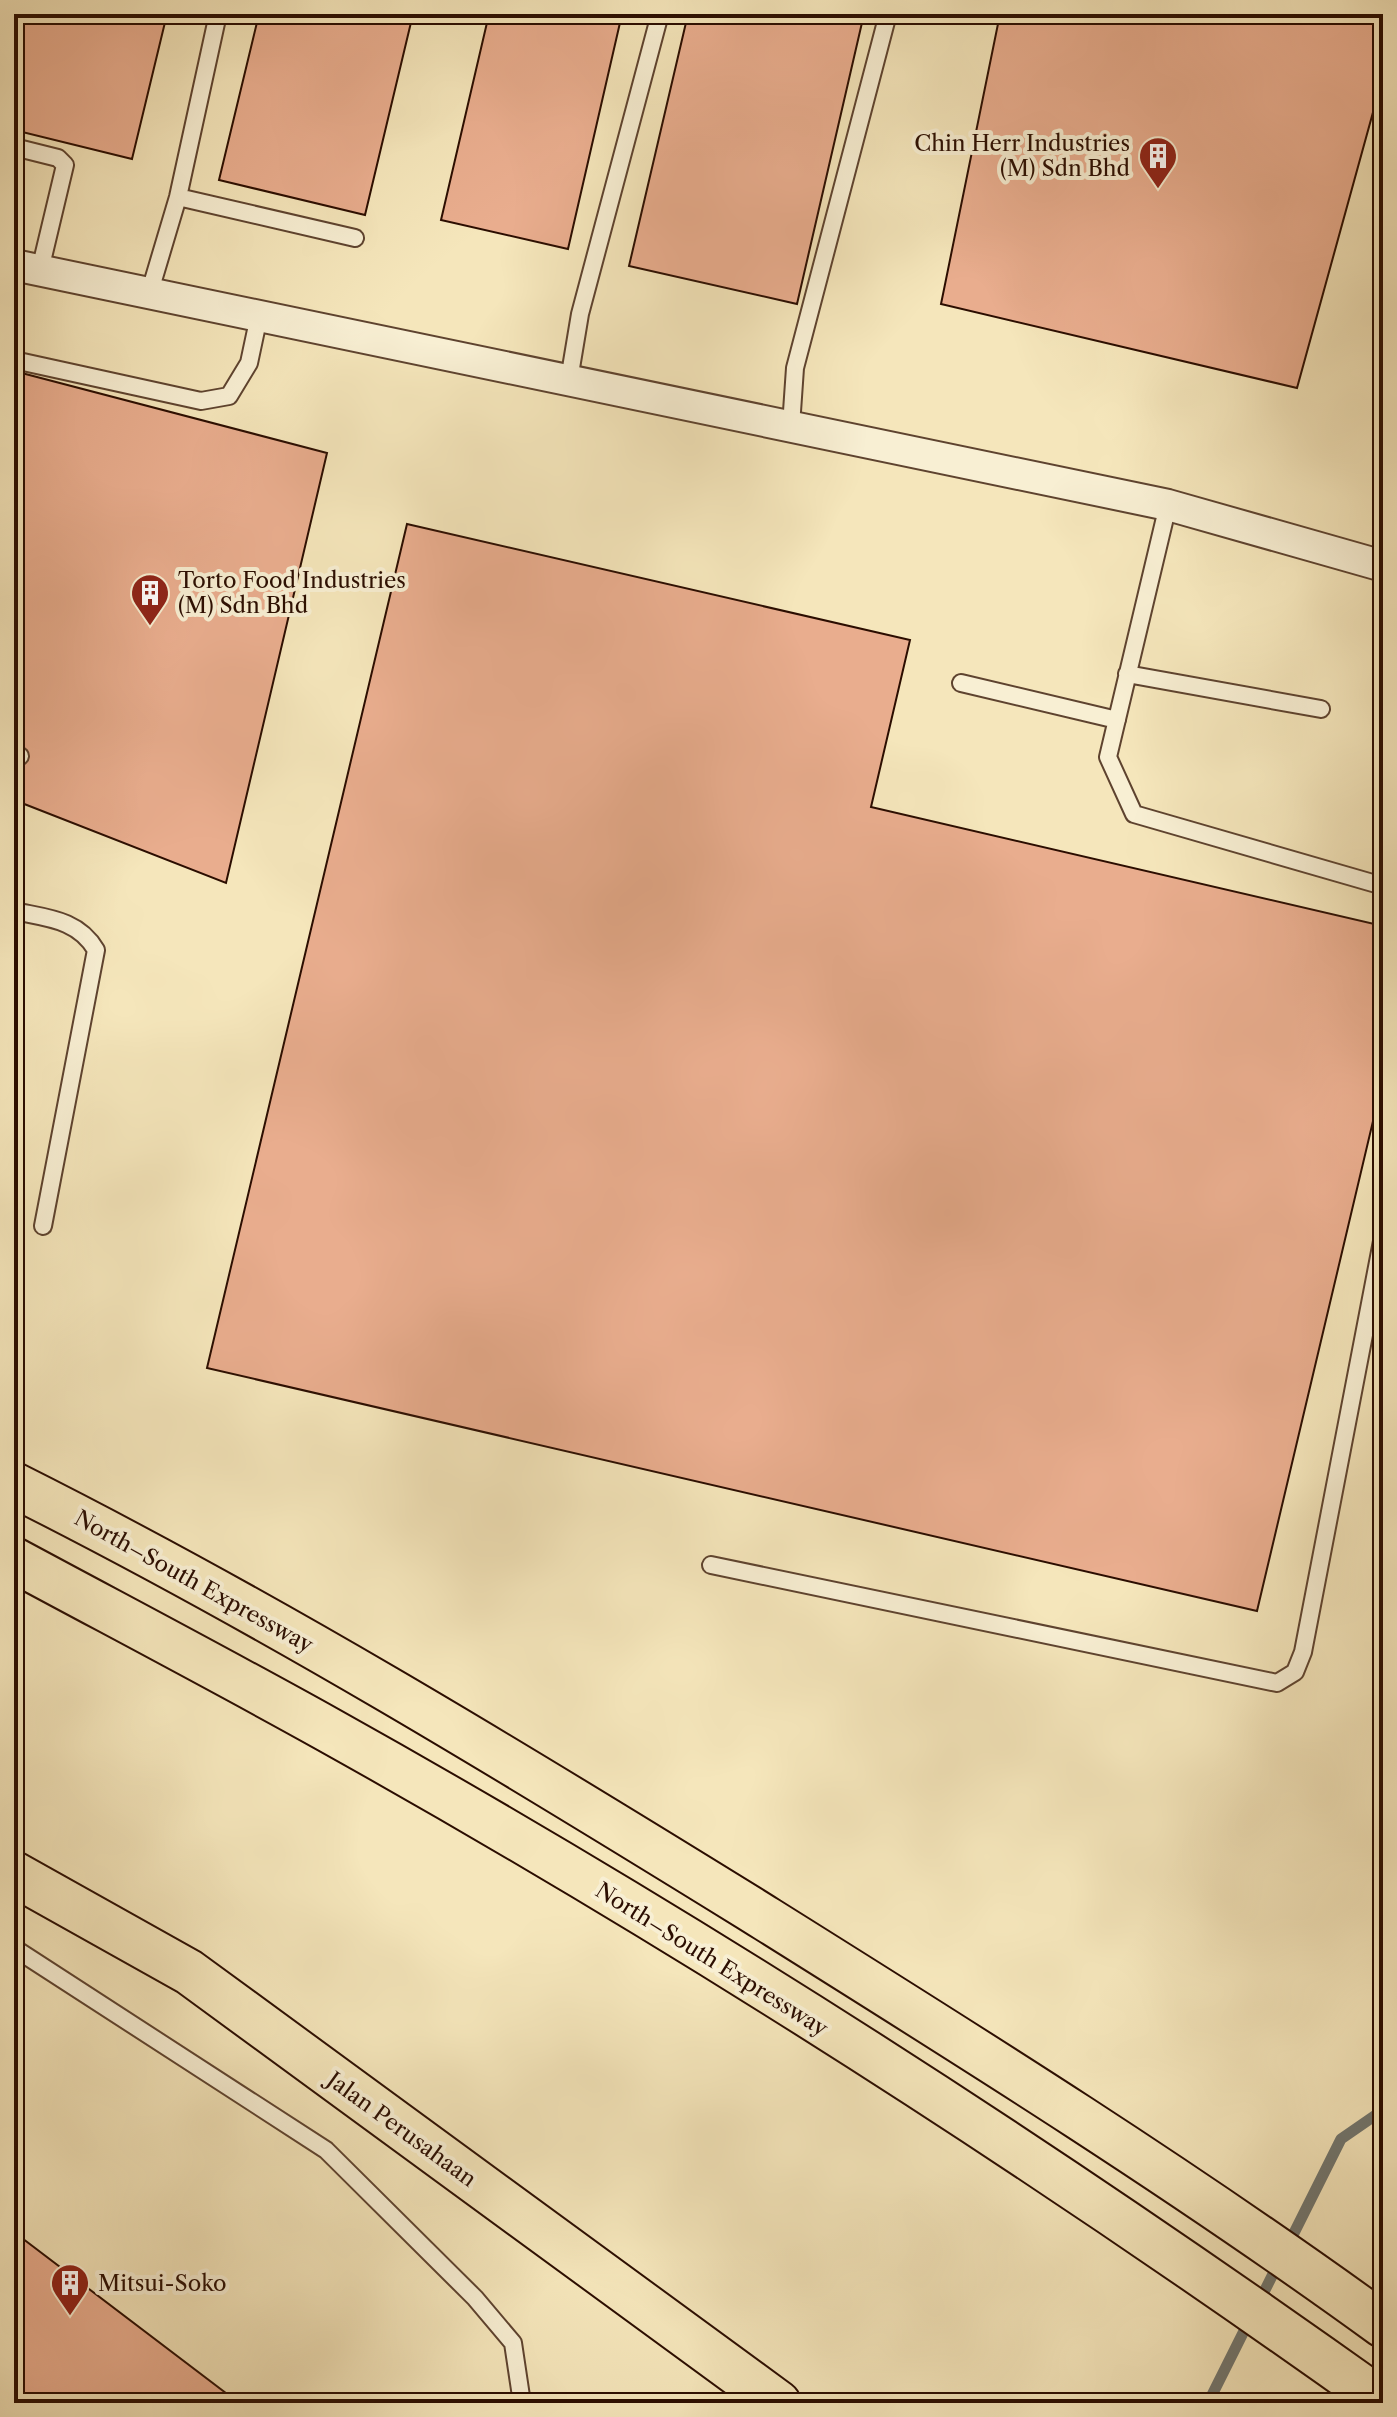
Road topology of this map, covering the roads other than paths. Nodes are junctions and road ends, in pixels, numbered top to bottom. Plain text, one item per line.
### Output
1 (218, 14) edge
2 (660, 14) edge
3 (888, 14) edge
4 (14, 147) edge
5 (178, 197) junction
6 (355, 238) dead end
7 (27, 267) edge
8 (150, 291) junction
9 (259, 316) junction
10 (14, 360) edge
11 (569, 380) junction
12 (791, 426) junction
13 (1168, 505) junction
14 (1383, 566) edge
15 (1127, 674) junction
16 (961, 683) dead end
17 (1321, 709) dead end
18 (1117, 720) junction
19 (1383, 886) edge
20 (14, 911) edge
21 (43, 1226) dead end
22 (1383, 1236) edge
23 (14, 1485) edge
24 (14, 1560) edge
25 (711, 1565) dead end
26 (14, 1874) edge
27 (14, 1948) edge
28 (1383, 2325) edge
29 (1383, 2402) edge
30 (522, 2403) edge
31 (778, 2403) edge

1 - 5 lane
2 - 11 lane
3 - 12 lane
4 - 7 lane
5 - 6 lane
5 - 8 lane
7 - 8 street
8 - 9 street
9 - 10 lane
9 - 11 street
11 - 12 street
12 - 13 street
13 - 14 street
13 - 15 lane
15 - 17 lane
15 - 18 lane
16 - 18 lane
18 - 19 lane
20 - 21 lane
22 - 25 lane
23 - 28 main road, North–South Expressway
24 - 29 main road, North–South Expressway
26 - 31 main road, Jalan Perusahaan
27 - 30 lane

